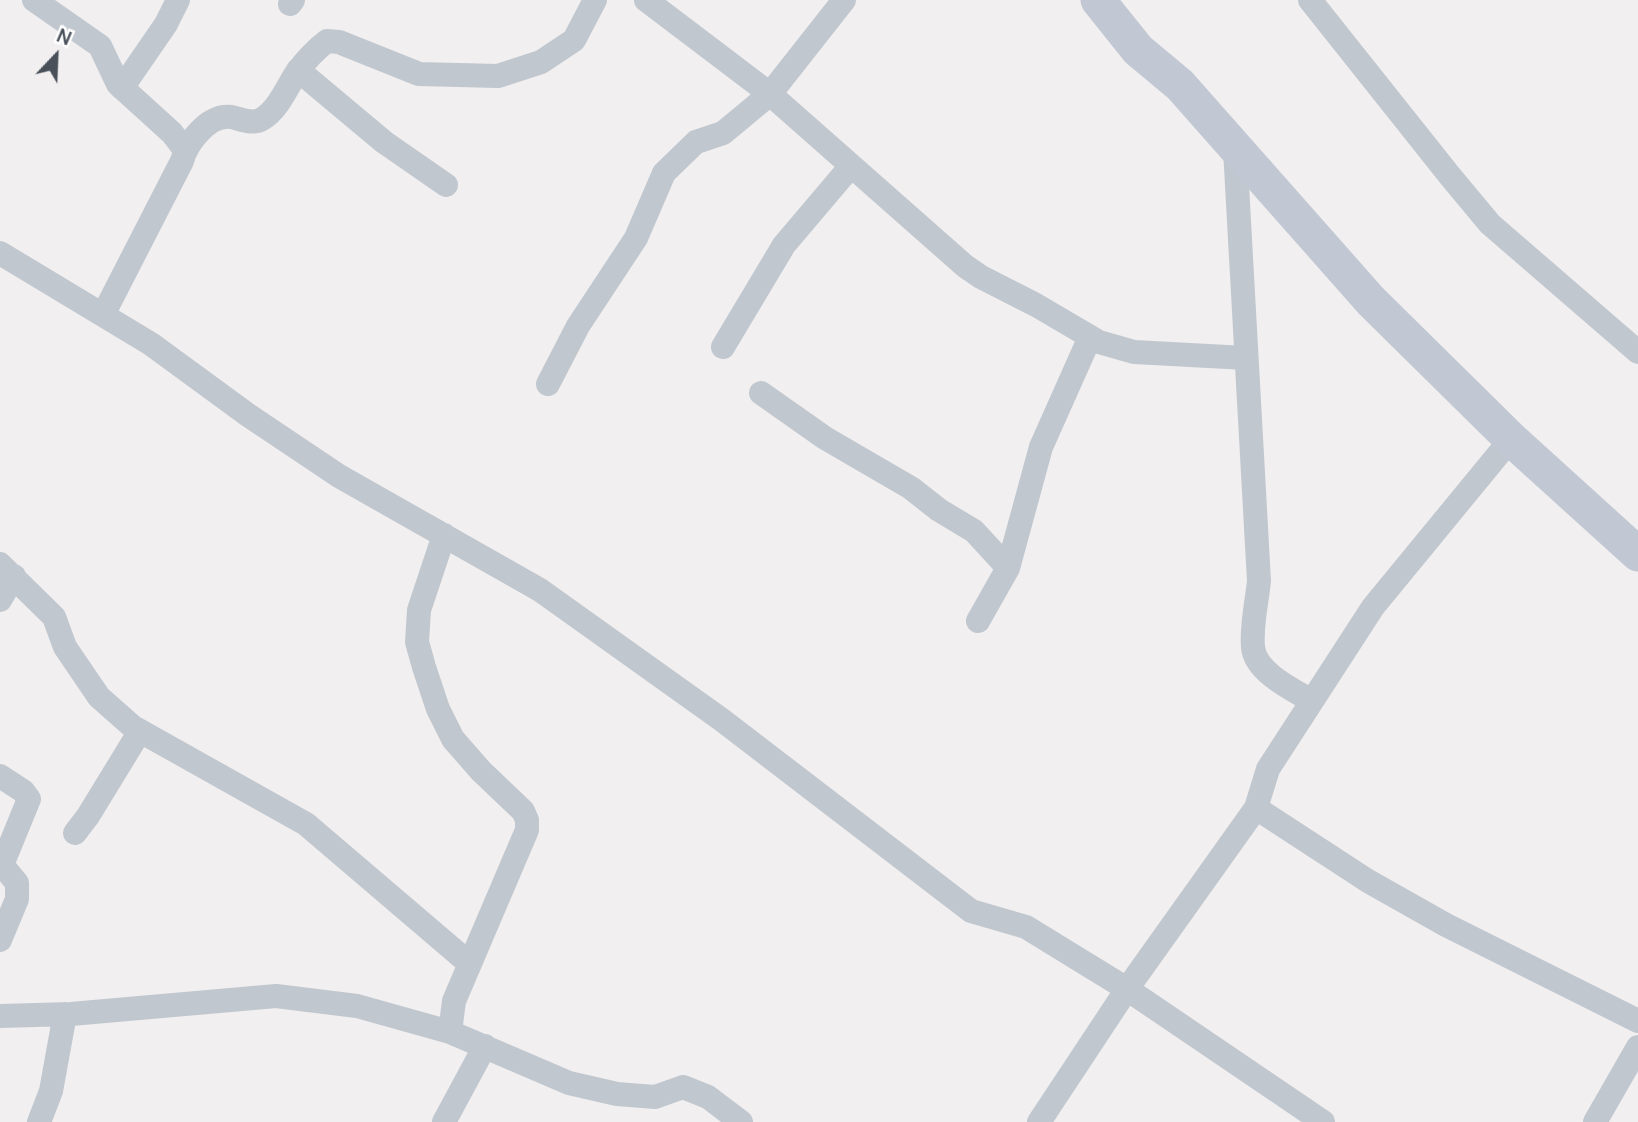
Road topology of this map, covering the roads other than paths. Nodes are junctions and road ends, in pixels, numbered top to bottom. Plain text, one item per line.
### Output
1 (34, 0) edge
2 (178, 0) edge
3 (596, 0) edge
4 (646, 0) edge
5 (844, 0) edge
6 (1098, 0) edge
7 (1310, 0) edge
8 (298, 70) junction
9 (122, 88) junction
10 (770, 94) junction
11 (1235, 149) junction
12 (185, 150) junction
13 (852, 166) junction
14 (446, 185) dead end
15 (0, 253) edge
16 (103, 315) junction
17 (1090, 337) junction
18 (723, 347) dead end
19 (1638, 352) edge
20 (1246, 358) junction
21 (548, 384) dead end
22 (761, 393) dead end
23 (1511, 439) junction
24 (444, 535) junction
25 (1638, 554) edge
26 (1007, 568) junction
27 (7, 570) edge
28 (0, 600) edge
29 (978, 621) dead end
30 (1312, 701) junction
31 (141, 731) junction
32 (0, 776) edge
33 (1255, 808) junction
34 (75, 833) dead end
35 (0, 940) edge
36 (470, 964) junction
37 (1127, 989) junction
38 (65, 1014) junction
39 (0, 1016) edge
40 (1638, 1021) edge
41 (450, 1032) junction
42 (485, 1046) junction
43 (1638, 1048) edge
44 (39, 1122) edge
45 (444, 1122) edge
46 (741, 1122) edge
47 (1039, 1122) edge
48 (1324, 1122) edge
49 (1595, 1122) edge

1 - 9 street
2 - 9 street
3 - 8 street
4 - 10 street
5 - 10 street
6 - 11 street
7 - 19 street
8 - 12 street
8 - 14 street
9 - 12 street
10 - 13 street
10 - 21 street
11 - 20 street
11 - 23 street
12 - 16 street
13 - 17 street
13 - 18 street
15 - 16 street
16 - 24 street
17 - 20 street
17 - 26 street
20 - 30 street
22 - 26 street
23 - 25 street
23 - 30 street
24 - 36 street
24 - 37 street
26 - 29 street
27 - 28 street
27 - 31 street
30 - 33 street
31 - 34 street
31 - 36 street
32 - 35 street
33 - 37 street
33 - 40 street
36 - 41 street
37 - 47 street
37 - 48 street
38 - 39 street
38 - 41 street
38 - 44 street
41 - 42 street
42 - 45 street
42 - 46 street
43 - 49 street

